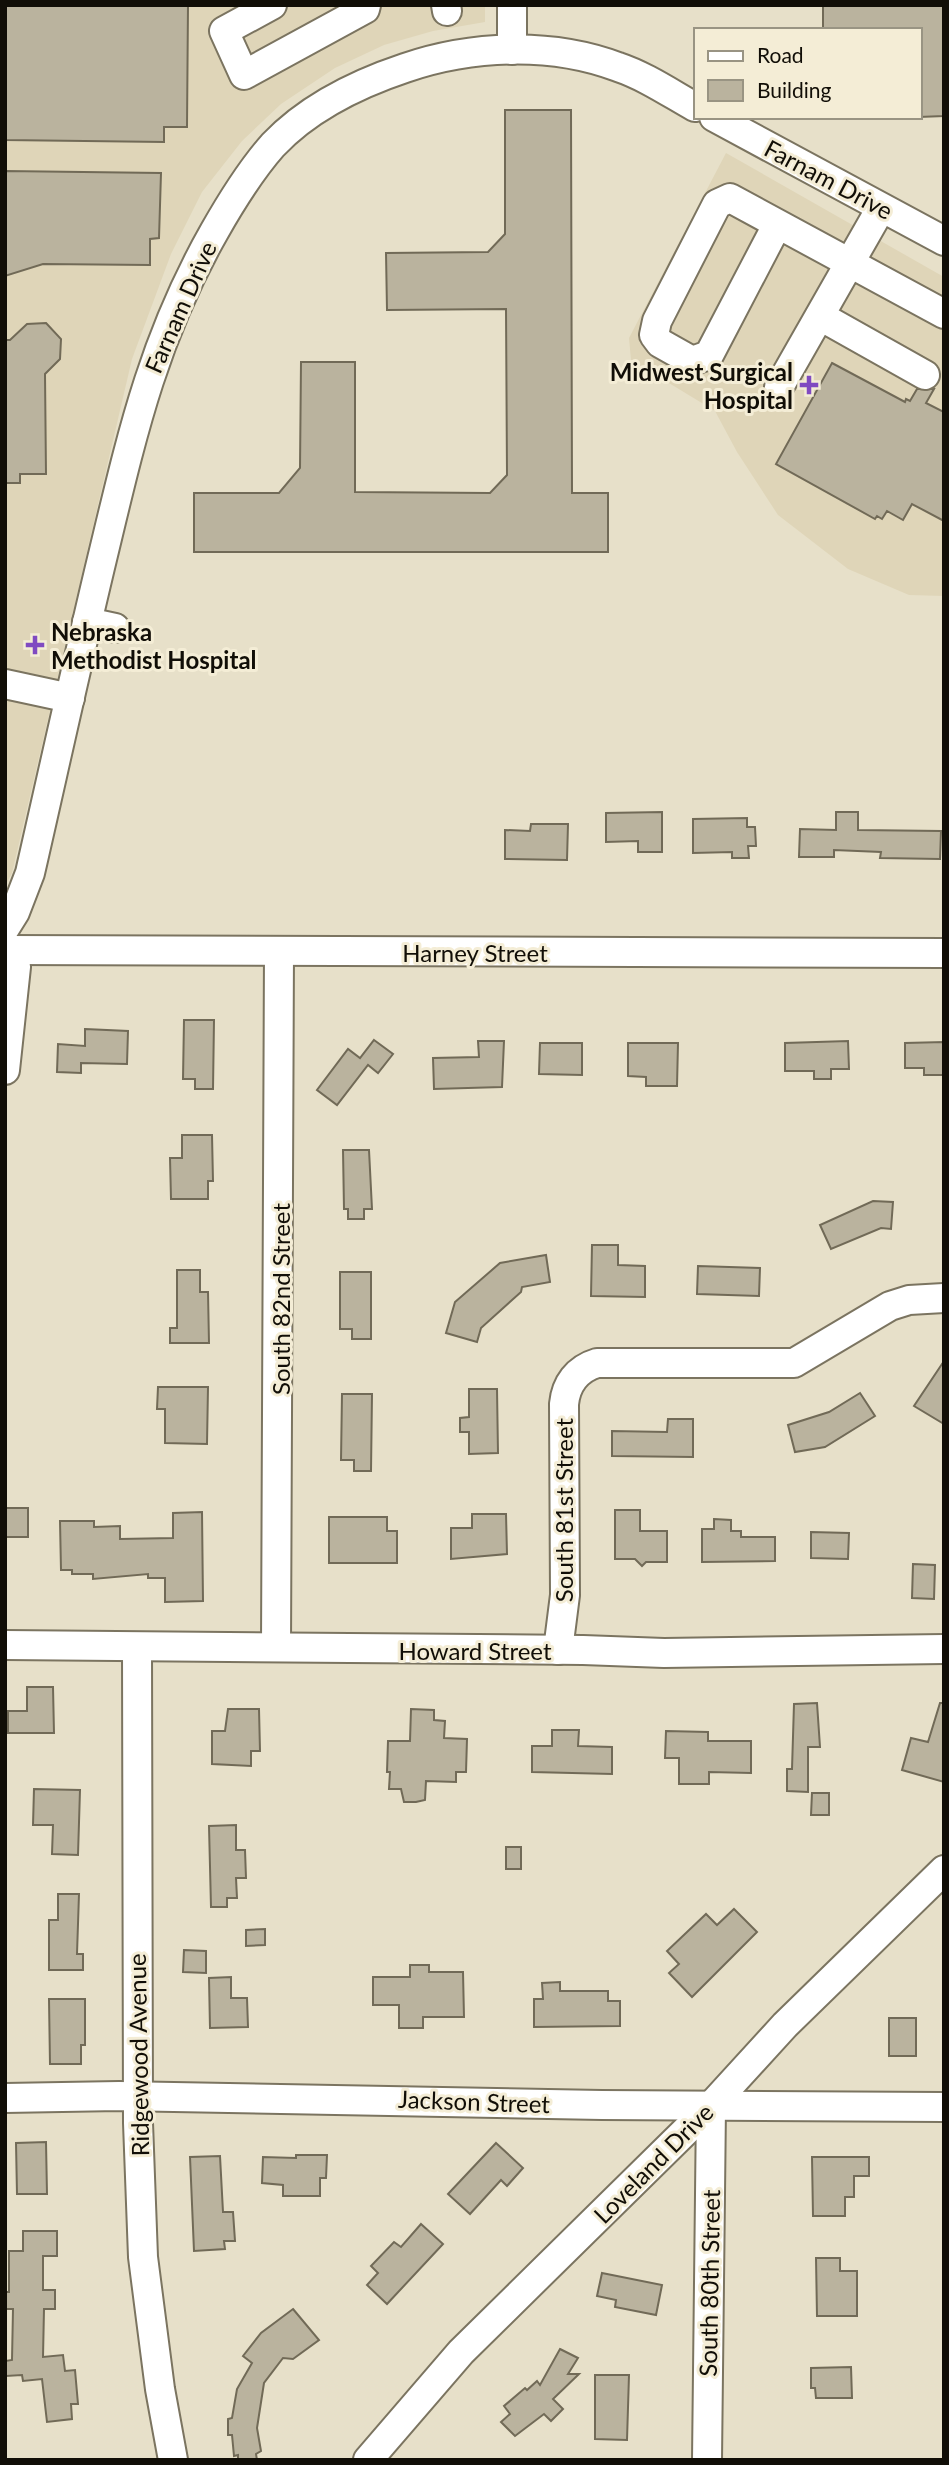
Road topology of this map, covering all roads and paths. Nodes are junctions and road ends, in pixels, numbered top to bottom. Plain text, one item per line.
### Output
1 (272, 5) edge
2 (366, 5) edge
3 (512, 5) edge
4 (512, 50) junction
5 (694, 106) edge
6 (718, 119) edge
7 (881, 208) junction
8 (776, 225) junction
9 (944, 241) edge
10 (849, 264) junction
11 (944, 314) edge
12 (820, 316) junction
13 (935, 381) edge
14 (779, 387) dead end
15 (87, 622) junction
16 (115, 628) dead end
17 (5, 684) edge
18 (69, 698) junction
19 (5, 928) edge
20 (5, 950) edge
21 (279, 951) junction
22 (944, 953) edge
23 (5, 960) edge
24 (5, 1070) edge
25 (944, 1298) edge
26 (5, 1645) edge
27 (137, 1647) junction
28 (276, 1647) junction
29 (944, 1649) edge
30 (558, 1650) junction
31 (944, 1870) edge
32 (138, 2097) junction
33 (5, 2098) edge
34 (711, 2106) junction
35 (944, 2106) edge
36 (173, 2460) edge
37 (368, 2460) edge
38 (708, 2460) edge

1 - 2 street
3 - 4 street
4 - 5 street, Farnam Drive
4 - 15 street, Farnam Drive
6 - 7 street, Farnam Drive
7 - 9 street, Farnam Drive
7 - 10 street
8 - 8 street
8 - 10 street
10 - 11 street
10 - 12 street
12 - 13 street
12 - 14 street
15 - 16 street
15 - 18 street, Farnam Drive
17 - 18 street
18 - 19 street, Farnam Drive
20 - 21 street, Harney Street
21 - 22 street, Harney Street
21 - 28 street, South 82nd Street
23 - 24 street
25 - 30 street, South 81st Street
26 - 27 street, Howard Street
27 - 28 street, Howard Street
27 - 32 street, Ridgewood Avenue
28 - 30 street, Howard Street
29 - 30 street, Howard Street
31 - 34 street, Loveland Drive
32 - 33 street, Jackson Street
32 - 34 street, Jackson Street
32 - 36 street, Ridgewood Avenue
34 - 35 street, Jackson Street
34 - 37 street, Loveland Drive
34 - 38 street, South 80th Street

